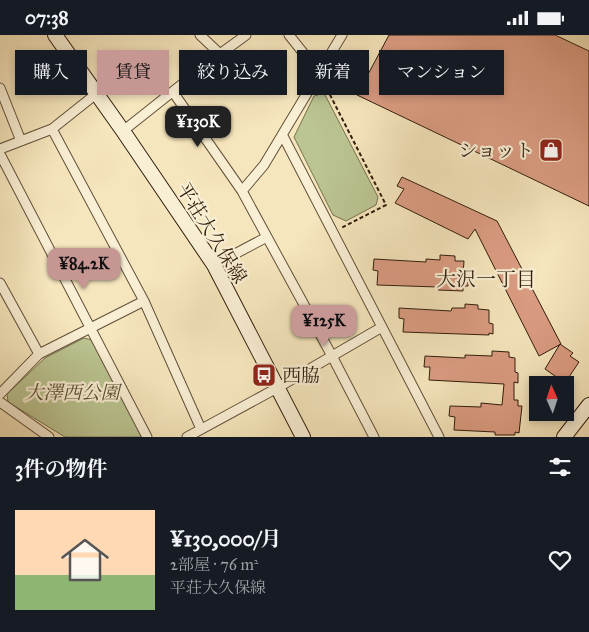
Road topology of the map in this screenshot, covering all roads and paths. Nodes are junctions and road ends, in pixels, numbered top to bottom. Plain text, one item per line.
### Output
1 (200, 35) edge
2 (246, 35) edge
3 (289, 35) edge
4 (342, 35) edge
5 (58, 36) edge
6 (215, 50) edge
7 (226, 50) edge
8 (301, 50) edge
9 (334, 50) edge
10 (179, 87) edge
11 (0, 89) edge
12 (173, 92) junction
13 (96, 94) junction
14 (307, 95) edge
15 (331, 95) edge
16 (52, 129) junction
17 (123, 131) junction
18 (283, 135) junction
19 (21, 141) junction
20 (0, 149) edge
21 (0, 154) edge
22 (242, 191) junction
23 (334, 232) junction
24 (267, 237) junction
25 (214, 265) junction
26 (0, 283) edge
27 (144, 301) junction
28 (382, 327) junction
29 (90, 328) junction
30 (39, 355) junction
31 (332, 356) junction
32 (277, 388) junction
33 (0, 394) edge
34 (0, 402) edge
35 (589, 405) edge
36 (201, 429) junction
37 (49, 437) edge
38 (147, 437) edge
39 (187, 437) edge
40 (303, 437) edge
41 (374, 437) edge
42 (439, 437) edge
43 (564, 437) edge

1 - 6 street
2 - 7 street
3 - 8 street
4 - 9 street
5 - 13 main road, 平荘大久保線
10 - 12 street
11 - 19 street
12 - 17 street
12 - 22 street
13 - 16 street
13 - 17 main road, 平荘大久保線
14 - 18 street
15 - 23 path
16 - 19 street
16 - 27 street
17 - 25 main road, 平荘大久保線
18 - 22 street
18 - 23 street
19 - 20 street
21 - 29 street
22 - 24 street
23 - 28 street
24 - 25 street
24 - 31 street
25 - 32 main road, 平荘大久保線
26 - 30 street
27 - 29 street
27 - 36 street
28 - 31 street
28 - 42 street
29 - 30 street
29 - 38 street
30 - 33 street
31 - 32 street
31 - 41 street
32 - 36 street
32 - 40 main road, 平荘大久保線
34 - 37 street
35 - 43 main road
36 - 39 street

